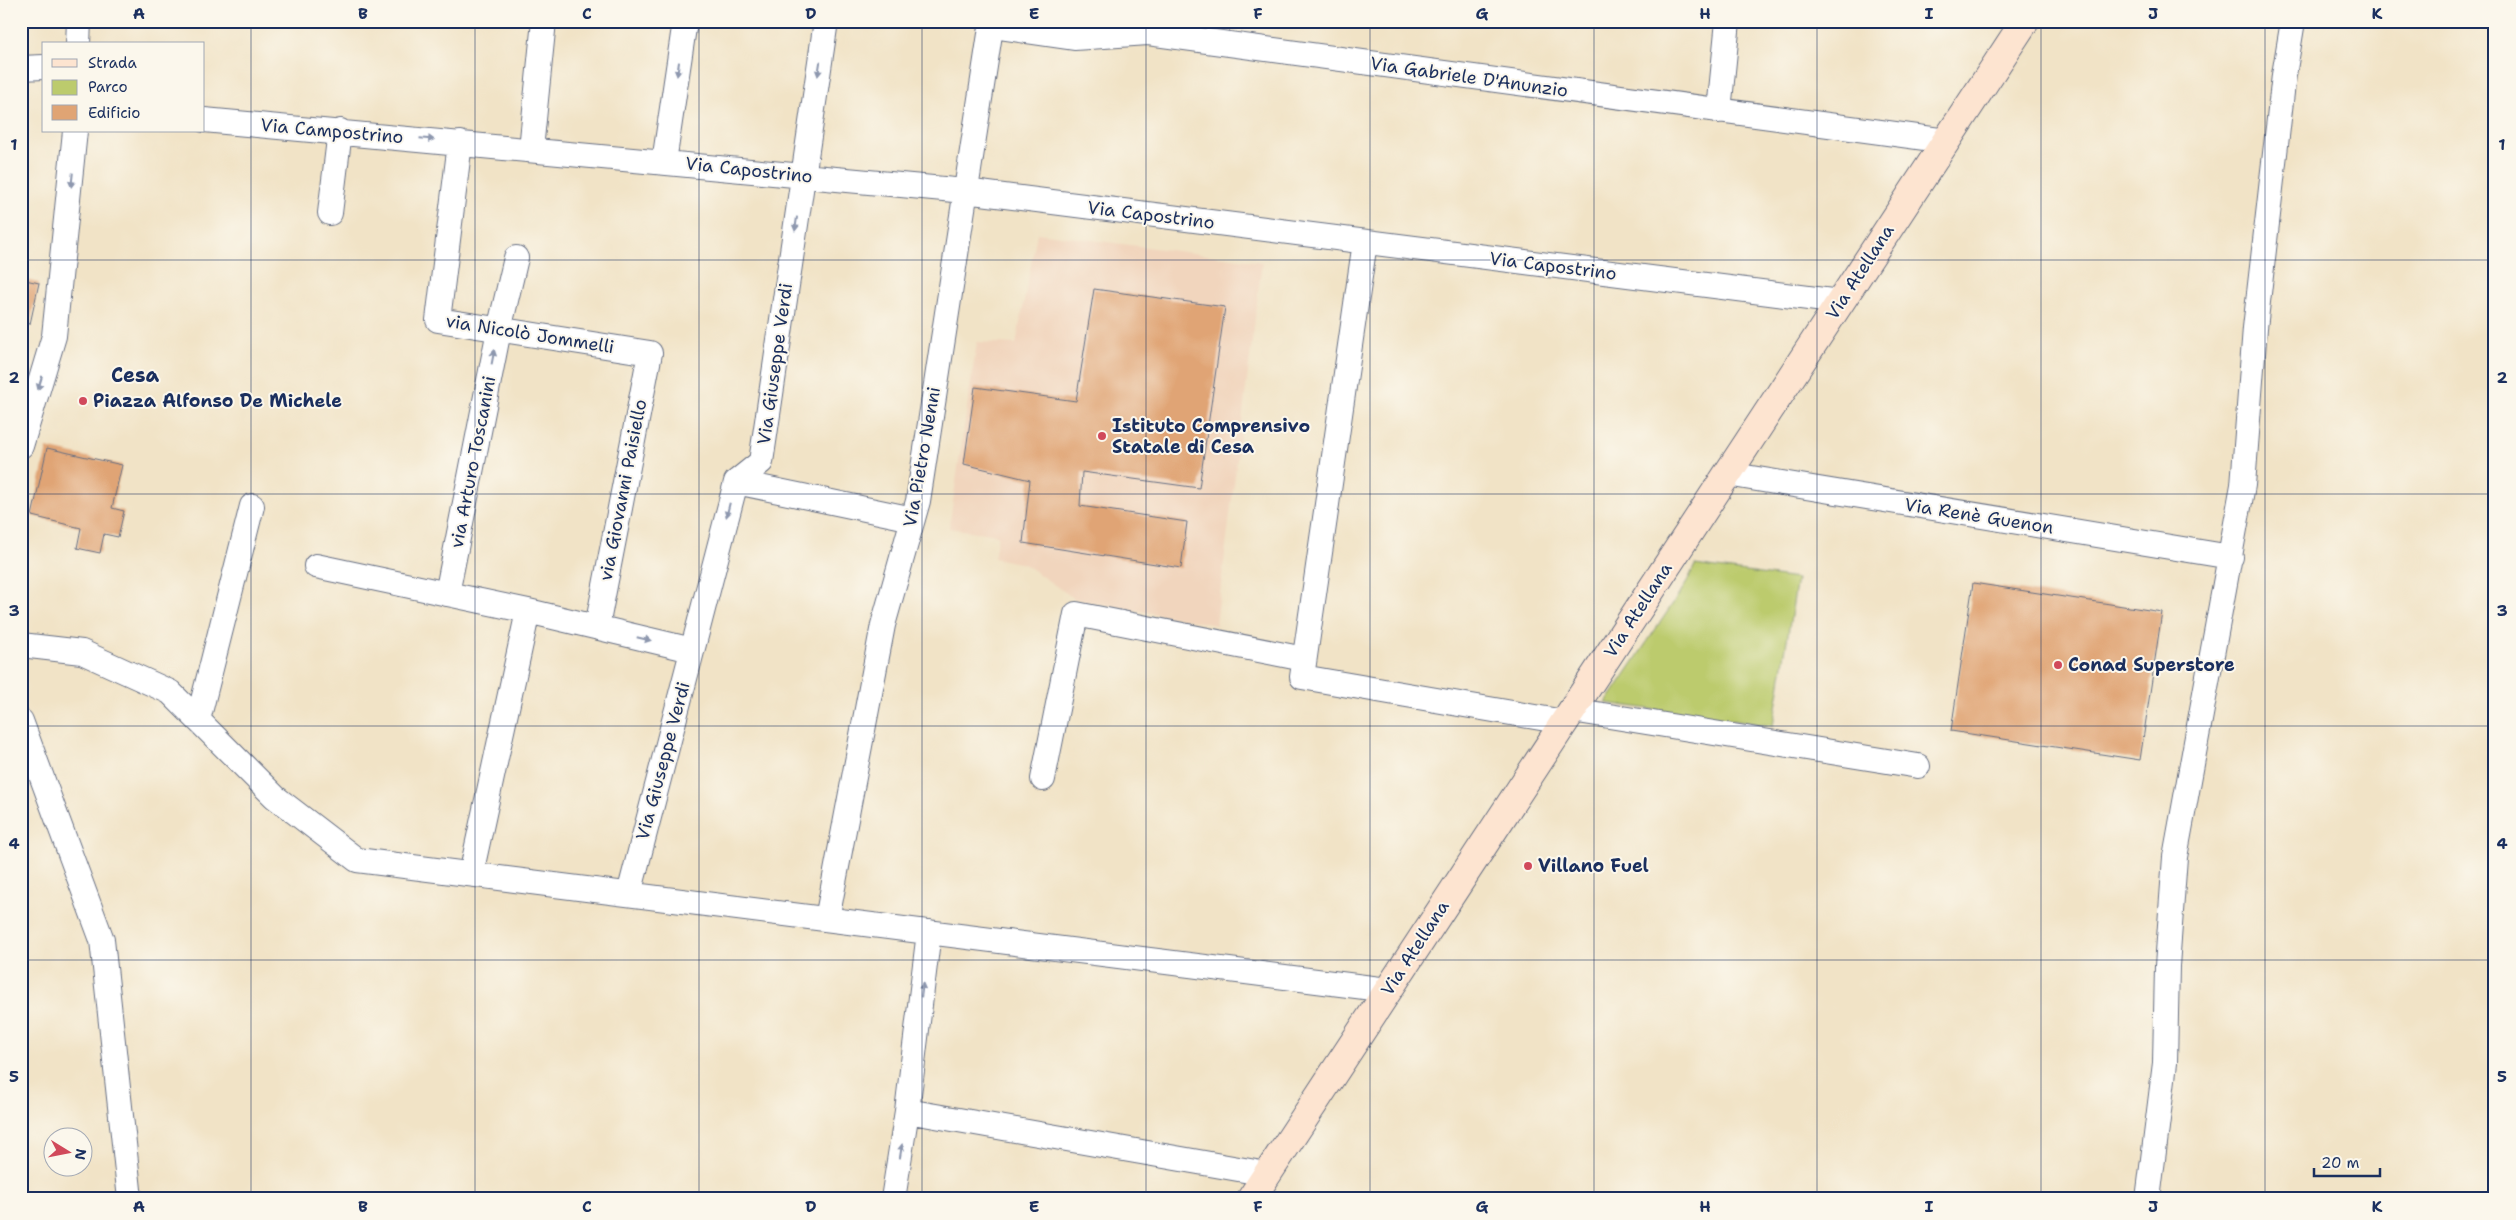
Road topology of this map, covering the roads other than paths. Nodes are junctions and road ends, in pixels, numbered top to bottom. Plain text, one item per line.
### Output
1 (79, 21) edge
2 (544, 21) edge
3 (685, 21) edge
4 (826, 21) edge
5 (1728, 21) edge
6 (2025, 21) edge
7 (2293, 21) edge
8 (992, 24) edge
9 (78, 42) edge
10 (42, 67) edge
11 (21, 68) edge
12 (1719, 112) junction
13 (205, 120) edge
14 (340, 131) junction
15 (75, 132) edge
16 (1947, 141) junction
17 (460, 143) junction
18 (531, 149) junction
19 (664, 162) junction
20 (803, 176) junction
21 (965, 191) junction
22 (330, 213) dead end
23 (1365, 242) junction
24 (516, 258) dead end
25 (1840, 302) junction
26 (499, 330) junction
27 (650, 354) joint
28 (23, 441) edge
29 (1727, 474) junction
30 (736, 482) junction
31 (252, 506) dead end
32 (913, 519) junction
33 (2231, 557) junction
34 (316, 566) dead end
35 (447, 594) junction
36 (528, 611) junction
37 (597, 627) junction
38 (21, 645) edge
39 (692, 650) junction
40 (1304, 659) junction
41 (1568, 716) junction
42 (198, 720) junction
43 (21, 721) edge
44 (1918, 766) dead end
45 (1044, 779) dead end
46 (471, 874) junction
47 (629, 894) junction
48 (827, 919) junction
49 (929, 932) junction
50 (1388, 990) junction
51 (907, 1111) junction
52 (1267, 1174) junction
53 (130, 1199) edge
54 (893, 1199) edge
55 (1251, 1199) edge
56 (2148, 1199) edge

1 - 9 street
2 - 18 street
3 -> 19 street
4 -> 20 street, Via Giuseppe Verdi
5 - 12 street
6 - 16 main road, Via Atellana
7 - 33 street
8 - 12 street, Via Gabriele D'Anunzio
8 - 21 street, Via Pietro Nenni
10 - 11 street
12 - 16 street, Via Gabriele D'Anunzio
13 - 14 street, Via Campostrino
14 -> 17 street, Via Campostrino
14 - 22 street
15 -> 28 street
16 - 25 main road, Via Atellana
17 - 18 street, Via Capostrino
17 - 26 street, via Nicolò Jommelli
18 - 19 street, Via Capostrino
19 - 20 street, Via Capostrino
20 - 21 street, Via Capostrino
20 -> 30 street, Via Giuseppe Verdi
21 - 23 street, Via Capostrino
21 - 32 street, Via Pietro Nenni
23 - 25 street, Via Capostrino
23 - 40 street
24 - 26 street, via Arturo Toscanini
25 - 29 main road, Via Atellana
26 - 27 street, via Nicolò Jommelli
35 -> 26 street, via Arturo Toscanini
27 - 37 street, via Giovanni Paisiello
29 - 33 street, Via Renè Guenon
29 - 41 main road, Via Atellana
30 - 32 street
30 -> 39 street, Via Giuseppe Verdi
31 - 42 street
32 - 48 street, Via Pietro Nenni
33 - 56 street
34 - 35 street
35 - 36 street
36 - 37 street
36 - 46 street
37 -> 39 street
38 - 42 street
39 - 47 street, Via Giuseppe Verdi
40 - 41 street
40 - 45 street
41 - 44 street
41 - 50 main road, Via Atellana
42 - 46 street
43 - 53 street
46 - 47 street
47 - 48 street
48 - 49 street
49 - 50 street
51 -> 49 street
50 - 52 main road, Via Atellana
51 - 52 street
54 -> 51 street
52 - 55 main road, Via Atellana

